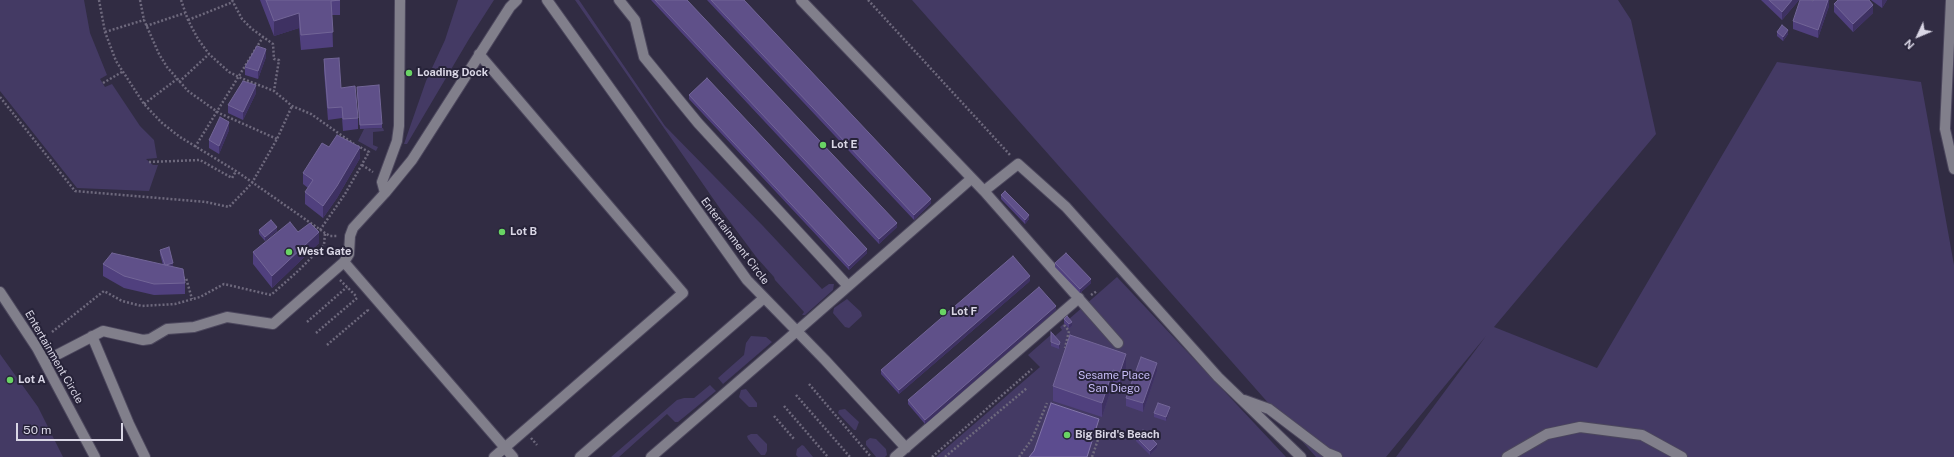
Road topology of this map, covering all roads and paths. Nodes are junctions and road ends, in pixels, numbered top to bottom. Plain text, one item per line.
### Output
1 (99, 0) edge
2 (140, 0) edge
3 (181, 0) edge
4 (400, 0) edge
5 (517, 0) edge
6 (547, 0) edge
7 (619, 0) edge
8 (802, 0) edge
9 (868, 0) edge
10 (1950, 0) edge
11 (232, 1) edge
12 (185, 13) junction
13 (144, 20) junction
14 (188, 20) junction
15 (146, 26) junction
16 (105, 32) junction
17 (263, 37) junction
18 (209, 54) junction
19 (479, 54) junction
20 (122, 72) junction
21 (237, 77) junction
22 (177, 79) junction
23 (179, 82) junction
24 (103, 83) dead end
25 (274, 91) junction
26 (0, 97) edge
27 (144, 104) junction
28 (292, 106) junction
29 (215, 111) junction
30 (277, 139) junction
31 (195, 147) junction
32 (149, 162) dead end
33 (1018, 164) junction
34 (362, 165) junction
35 (1954, 169) edge
36 (236, 171) junction
37 (374, 172) dead end
38 (971, 179) junction
39 (252, 183) junction
40 (984, 191) junction
41 (386, 193) junction
42 (320, 230) junction
43 (325, 233) junction
44 (337, 236) dead end
45 (344, 262) junction
46 (176, 276) edge
47 (329, 276) junction
48 (848, 286) junction
49 (347, 287) junction
50 (0, 292) edge
51 (357, 298) junction
52 (764, 298) junction
53 (1079, 298) junction
54 (192, 299) junction
55 (361, 302) dead end
56 (364, 306) dead end
57 (1057, 318) junction
58 (307, 322) dead end
59 (52, 332) dead end
60 (796, 332) junction
61 (316, 333) dead end
62 (92, 336) junction
63 (1118, 343) dead end
64 (327, 345) dead end
65 (1065, 348) edge
66 (45, 361) junction
67 (1032, 369) dead end
68 (809, 384) dead end
69 (1027, 388) dead end
70 (796, 395) dead end
71 (1239, 398) junction
72 (1047, 403) dead end
73 (784, 406) dead end
74 (774, 416) dead end
75 (1100, 434) dead end
76 (530, 437) dead end
77 (794, 439) dead end
78 (537, 446) dead end
79 (505, 448) junction
80 (906, 448) junction
81 (95, 457) edge
82 (145, 457) edge
83 (494, 457) edge
84 (513, 457) edge
85 (580, 457) edge
86 (651, 457) edge
87 (828, 457) edge
88 (850, 457) edge
89 (871, 457) edge
90 (895, 457) edge
91 (932, 457) edge
92 (945, 457) edge
93 (1018, 457) edge
94 (1092, 457) edge
95 (1301, 457) edge
96 (1337, 457) edge
97 (1507, 457) edge
98 (1682, 457) edge

1 - 16 path
2 - 13 path
3 - 12 path
4 - 41 street
5 - 19 street
6 - 52 street, Entertainment Circle
7 - 48 street
8 - 38 street
9 - 33 path
10 - 35 street
11 - 14 path
11 - 17 path
12 - 14 path
12 - 15 path
13 - 15 path
13 - 16 path
14 - 18 path
15 - 22 path
16 - 20 path
17 - 21 path
17 - 25 path
18 - 21 path
18 - 23 path
19 - 41 street
19 - 79 street
20 - 24 path
20 - 27 path
21 - 25 path
21 - 29 path
22 - 23 path
22 - 27 path
23 - 29 path
25 - 28 path
26 - 39 path
27 - 31 path
28 - 30 path
28 - 34 path
29 - 30 path
29 - 31 path
30 - 39 path
31 - 36 path
32 - 36 path
33 - 40 street
33 - 71 street
34 - 37 path
34 - 42 path
36 - 39 path
38 - 40 street
38 - 48 street
39 - 42 path
40 - 53 street
41 - 45 street
42 - 43 path
43 - 44 path
43 - 54 path
45 - 47 street
45 - 79 street
46 - 54 path
47 - 49 path
47 - 62 street
48 - 60 street
49 - 51 path
49 - 58 path
50 - 66 street, Entertainment Circle
51 - 55 path
51 - 61 path
52 - 60 street
52 - 85 street, Entertainment Circle
53 - 57 street
53 - 63 street
54 - 59 path
56 - 64 path
57 - 65 path
57 - 80 street
60 - 80 street
60 - 86 street
62 - 66 street
62 - 82 street
66 - 81 street, Entertainment Circle
67 - 91 path
68 - 89 path
69 - 92 path
70 - 88 path
71 - 95 street
71 - 96 street
72 - 93 path
73 - 87 path
74 - 77 path
75 - 94 path
76 - 78 path
79 - 83 street
79 - 84 street
80 - 90 street
97 - 98 street

